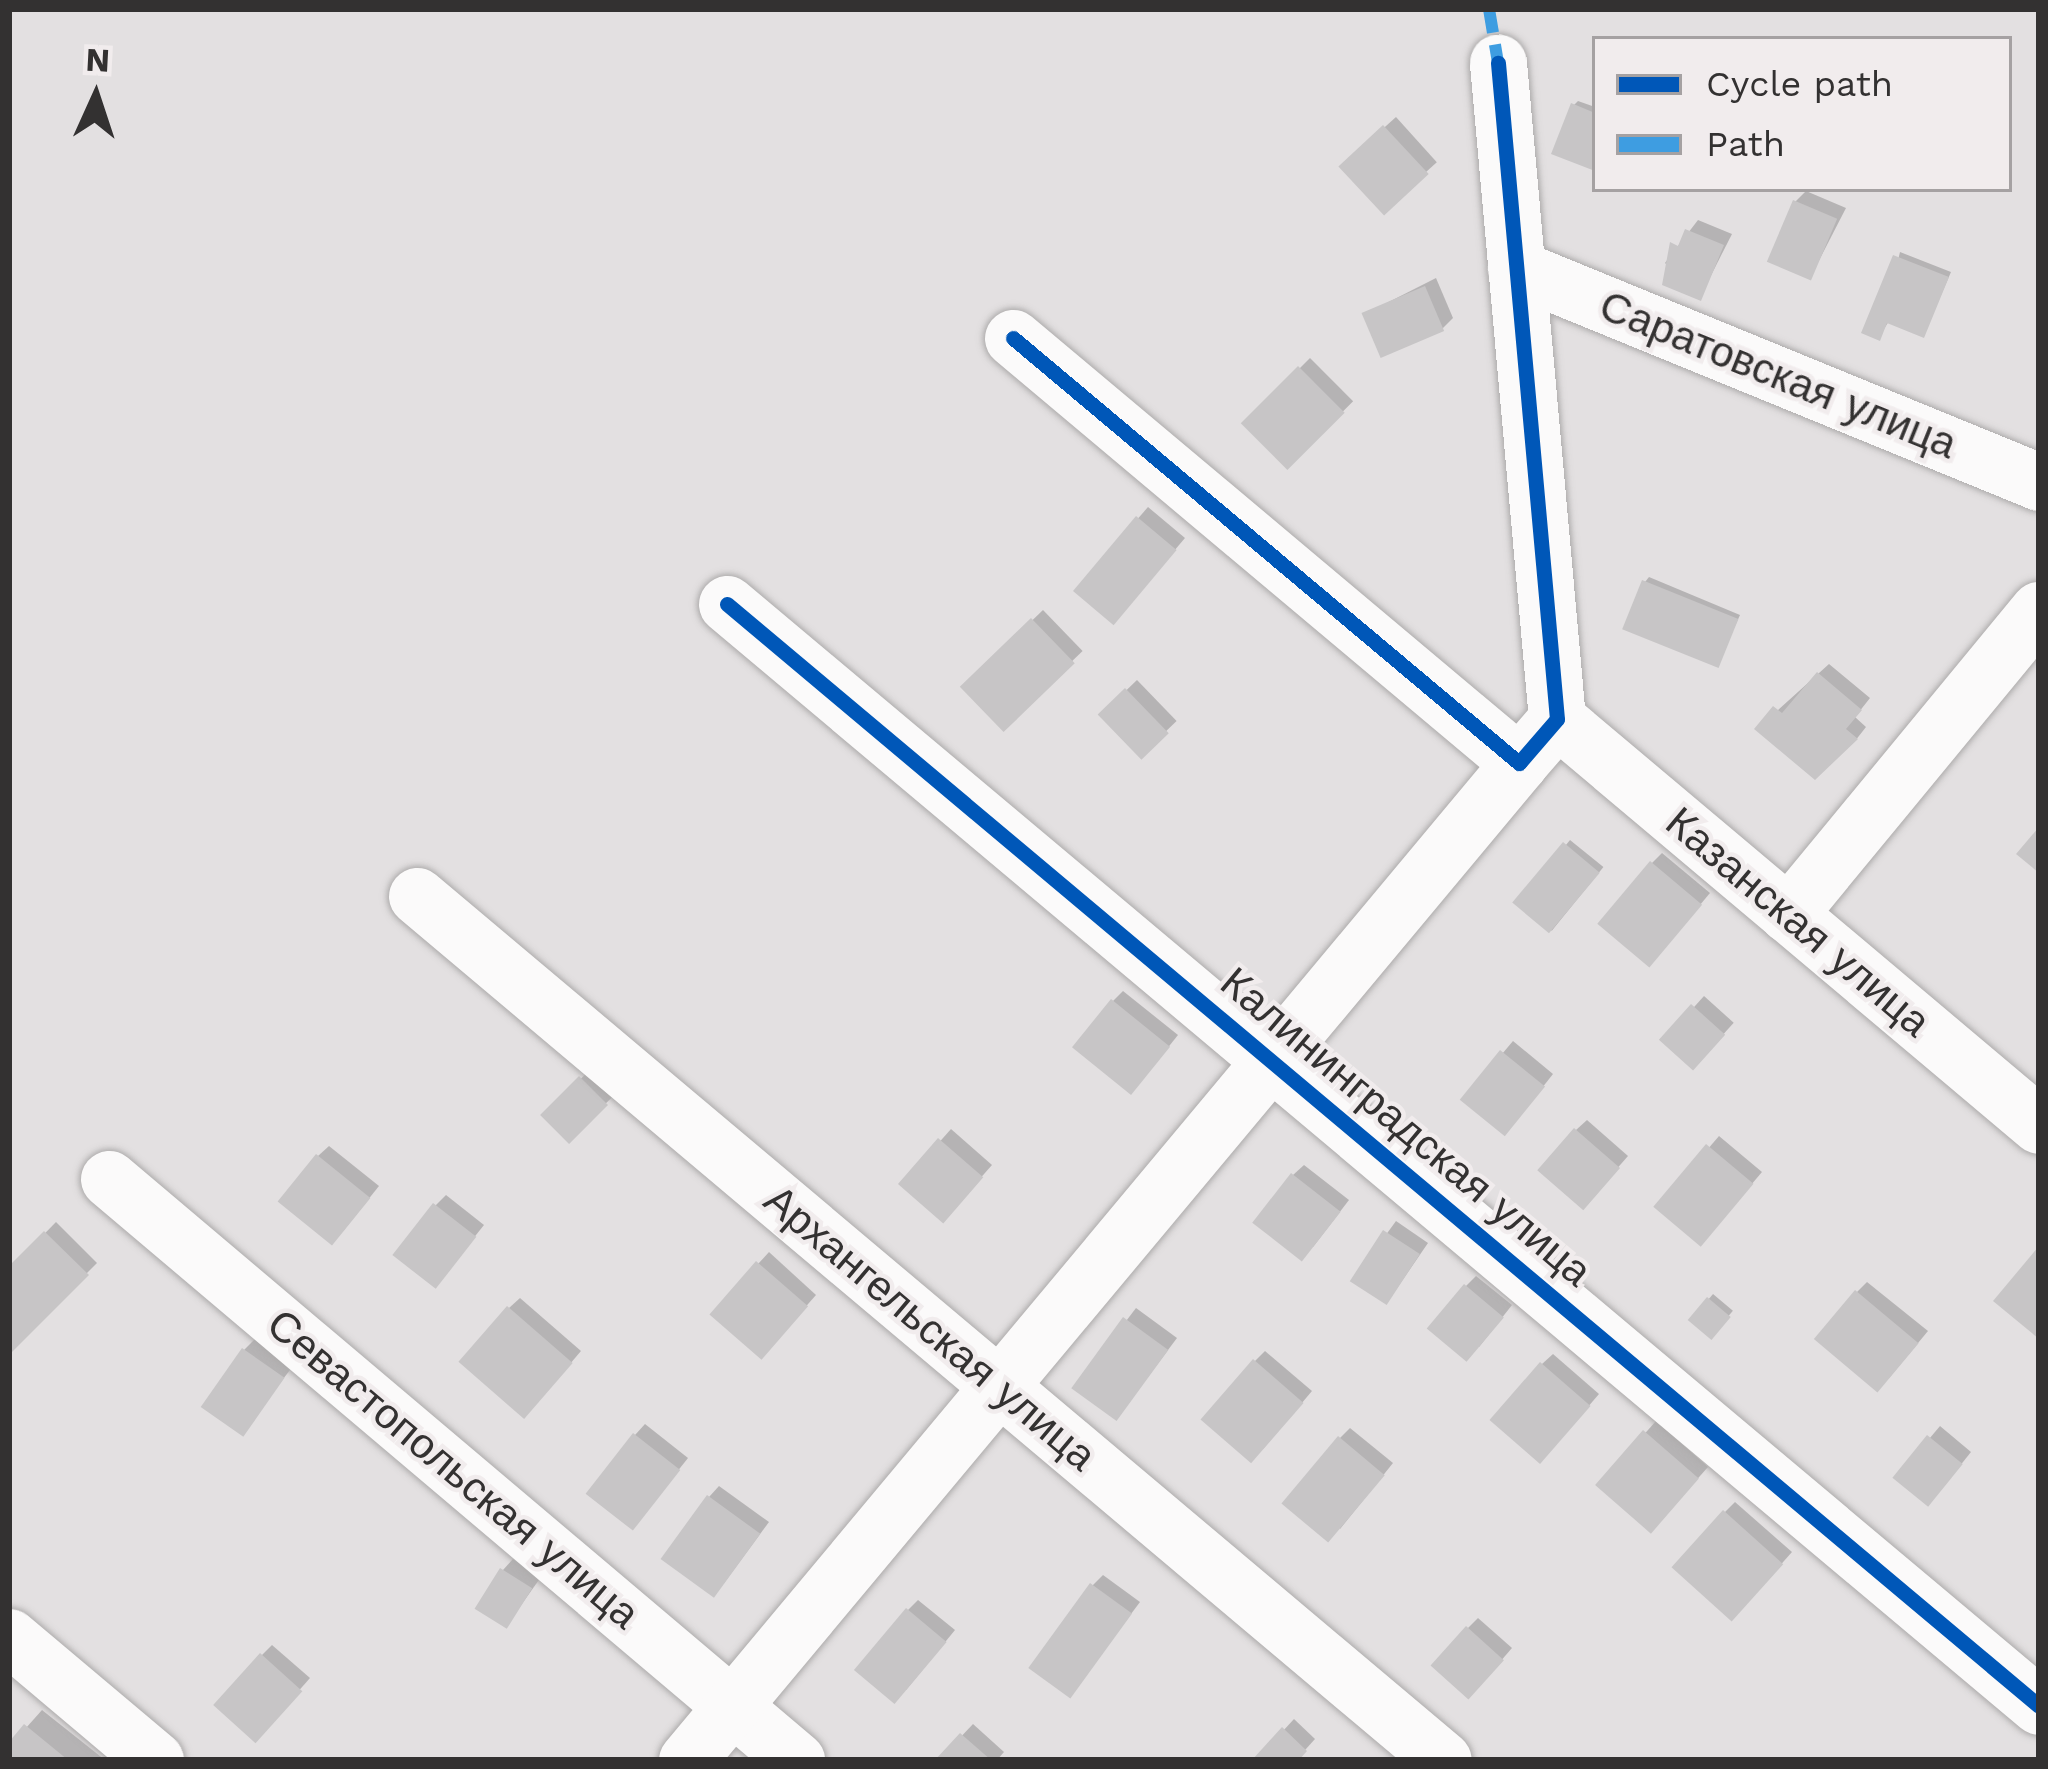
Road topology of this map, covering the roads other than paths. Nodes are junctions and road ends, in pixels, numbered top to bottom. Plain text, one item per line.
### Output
1 (1498, 63) dead end
2 (1516, 268) junction
3 (1013, 338) dead end
4 (2039, 482) edge
5 (727, 604) dead end
6 (2039, 610) edge
7 (1557, 719) junction
8 (1520, 763) junction
9 (417, 896) dead end
10 (1788, 914) junction
11 (1274, 1063) junction
12 (2039, 1125) edge
13 (110, 1179) dead end
14 (1002, 1389) junction
15 (9, 1637) edge
16 (2039, 1706) edge
17 (733, 1707) junction
18 (154, 1760) edge
19 (687, 1760) edge
20 (796, 1760) edge
21 (1443, 1760) edge

1 - 2 street
2 - 4 street, Саратовская улица
2 - 7 street
3 - 8 street
5 - 11 street, Калининградская улица
6 - 10 street
7 - 8 street
7 - 10 street, Казанская улица
8 - 11 street
9 - 14 street, Архангельская улица
10 - 12 street, Казанская улица
11 - 14 street
11 - 16 street, Калининградская улица
13 - 17 street, Севастопольская улица
14 - 17 street
14 - 21 street, Архангельская улица
15 - 18 street
17 - 19 street
17 - 20 street, Севастопольская улица

